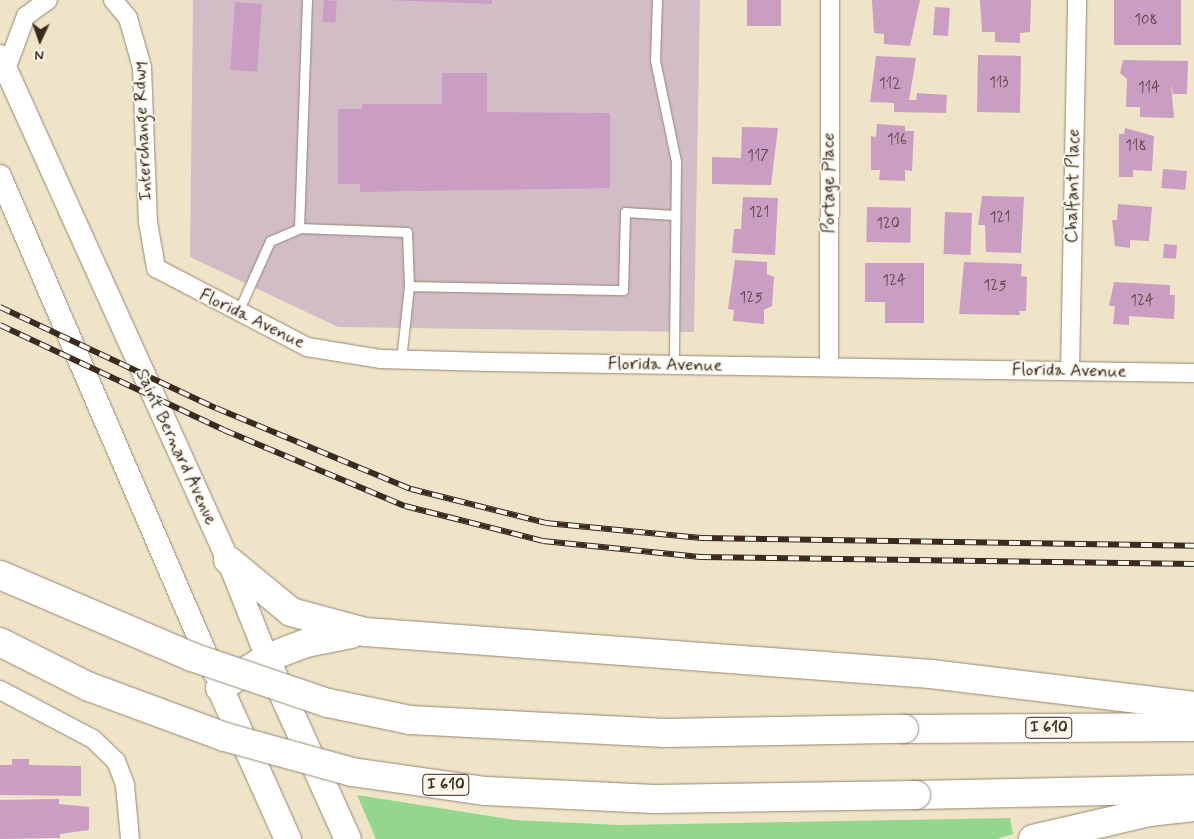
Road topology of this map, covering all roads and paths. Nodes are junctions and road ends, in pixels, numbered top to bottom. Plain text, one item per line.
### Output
1 (48, 0) edge
2 (113, 0) edge
3 (307, 0) edge
4 (657, 0) edge
5 (830, 0) edge
6 (1076, 0) edge
7 (3, 63) edge
8 (0, 176) edge
9 (674, 215) junction
10 (301, 228) junction
11 (156, 268) joint
12 (409, 286) junction
13 (237, 314) junction
14 (401, 360) junction
15 (674, 365) junction
16 (829, 367) junction
17 (1070, 371) junction
18 (1194, 373) edge
19 (228, 560) junction
20 (0, 575) edge
21 (365, 632) junction
22 (0, 642) edge
23 (267, 658) junction
24 (220, 688) junction
25 (0, 690) edge
26 (1194, 706) edge
27 (1194, 727) edge
28 (1194, 789) edge
29 (1194, 807) edge
30 (130, 839) edge
31 (288, 839) edge
32 (348, 839) edge
33 (1033, 839) edge

1 - 7 street
2 - 11 street, Interchange Rdwy
3 - 10 lane
4 - 9 lane
5 - 16 street, Portage Place
6 - 17 street, Chalfant Place
7 - 19 street, Saint Bernard Avenue
8 - 24 street
9 - 12 lane
9 - 15 lane
10 - 12 lane
10 - 13 lane
11 - 13 street, Florida Avenue
12 - 14 lane
13 - 14 street, Florida Avenue
14 - 15 street, Florida Avenue
15 - 16 street, Florida Avenue
16 - 17 street, Florida Avenue
17 - 18 street, Florida Avenue
19 - 21 highway
19 - 23 street, Saint Bernard Avenue
20 - 27 highway, I 610, bridge
21 - 23 highway
21 - 26 highway
22 - 28 highway, I 610, bridge
23 - 24 highway
23 - 32 main road, Saint Bernard Avenue
24 - 31 main road
25 - 30 street
29 - 33 highway

